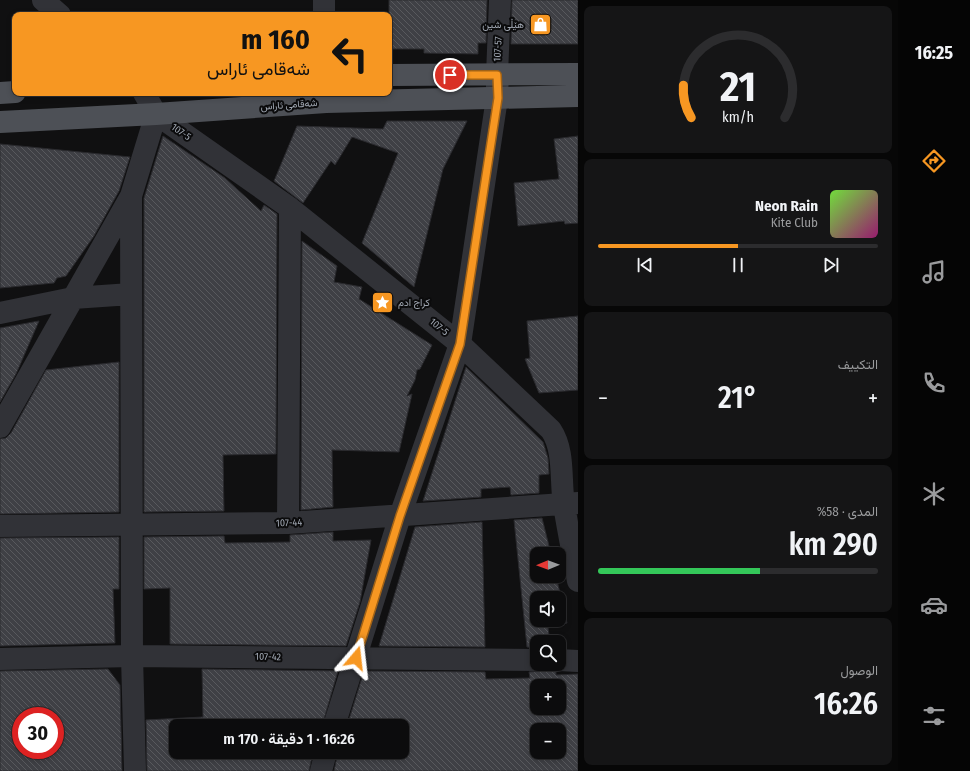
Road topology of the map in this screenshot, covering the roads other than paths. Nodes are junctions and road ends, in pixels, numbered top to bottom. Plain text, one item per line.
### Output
1 (43, 0) edge
2 (324, 0) edge
3 (500, 0) edge
4 (57, 12) edge
5 (324, 12) edge
6 (392, 74) edge
7 (578, 74) edge
8 (497, 75) junction
9 (12, 92) edge
10 (0, 93) edge
11 (146, 96) edge
12 (578, 96) edge
13 (498, 98) junction
14 (156, 114) junction
15 (0, 122) edge
16 (130, 196) junction
17 (290, 208) junction
18 (131, 294) junction
19 (73, 298) junction
20 (0, 313) edge
21 (460, 344) junction
22 (0, 427) edge
23 (571, 503) edge
24 (400, 516) junction
25 (288, 523) junction
26 (0, 526) edge
27 (133, 526) junction
28 (578, 581) edge
29 (132, 656) junction
30 (0, 658) edge
31 (356, 658) junction
32 (530, 660) edge
33 (566, 660) edge
34 (578, 661) edge
35 (336, 719) edge
36 (324, 759) edge
37 (135, 771) edge
38 (321, 771) edge

1 - 4 street
2 - 5 street
3 - 8 street, 107-57
6 - 8 main road
7 - 8 main road
8 - 13 street, 107-57
9 - 10 main road
11 - 14 street
12 - 13 main road, شەقامی ئاراس
13 - 14 main road, شەقامی ئاراس
13 - 21 street, 107-57
14 - 15 main road, شەقامی ئاراس
14 - 16 street
14 - 17 street, 107-5
16 - 18 street
16 - 19 street
17 - 21 street, 107-5
17 - 25 street
18 - 19 street
18 - 27 street
19 - 20 street
19 - 22 street
21 - 23 street, 107-5
21 - 24 street, 107-57
23 - 24 street, 107-44
23 - 28 street, 107-5
24 - 25 street, 107-44
24 - 31 street, 107-57
25 - 27 street, 107-44
26 - 27 street, 107-44
27 - 29 street
29 - 30 street, 107-42
29 - 31 street, 107-42
29 - 37 street
31 - 32 street, 107-42
31 - 35 street, 107-57
33 - 34 street
36 - 38 street

